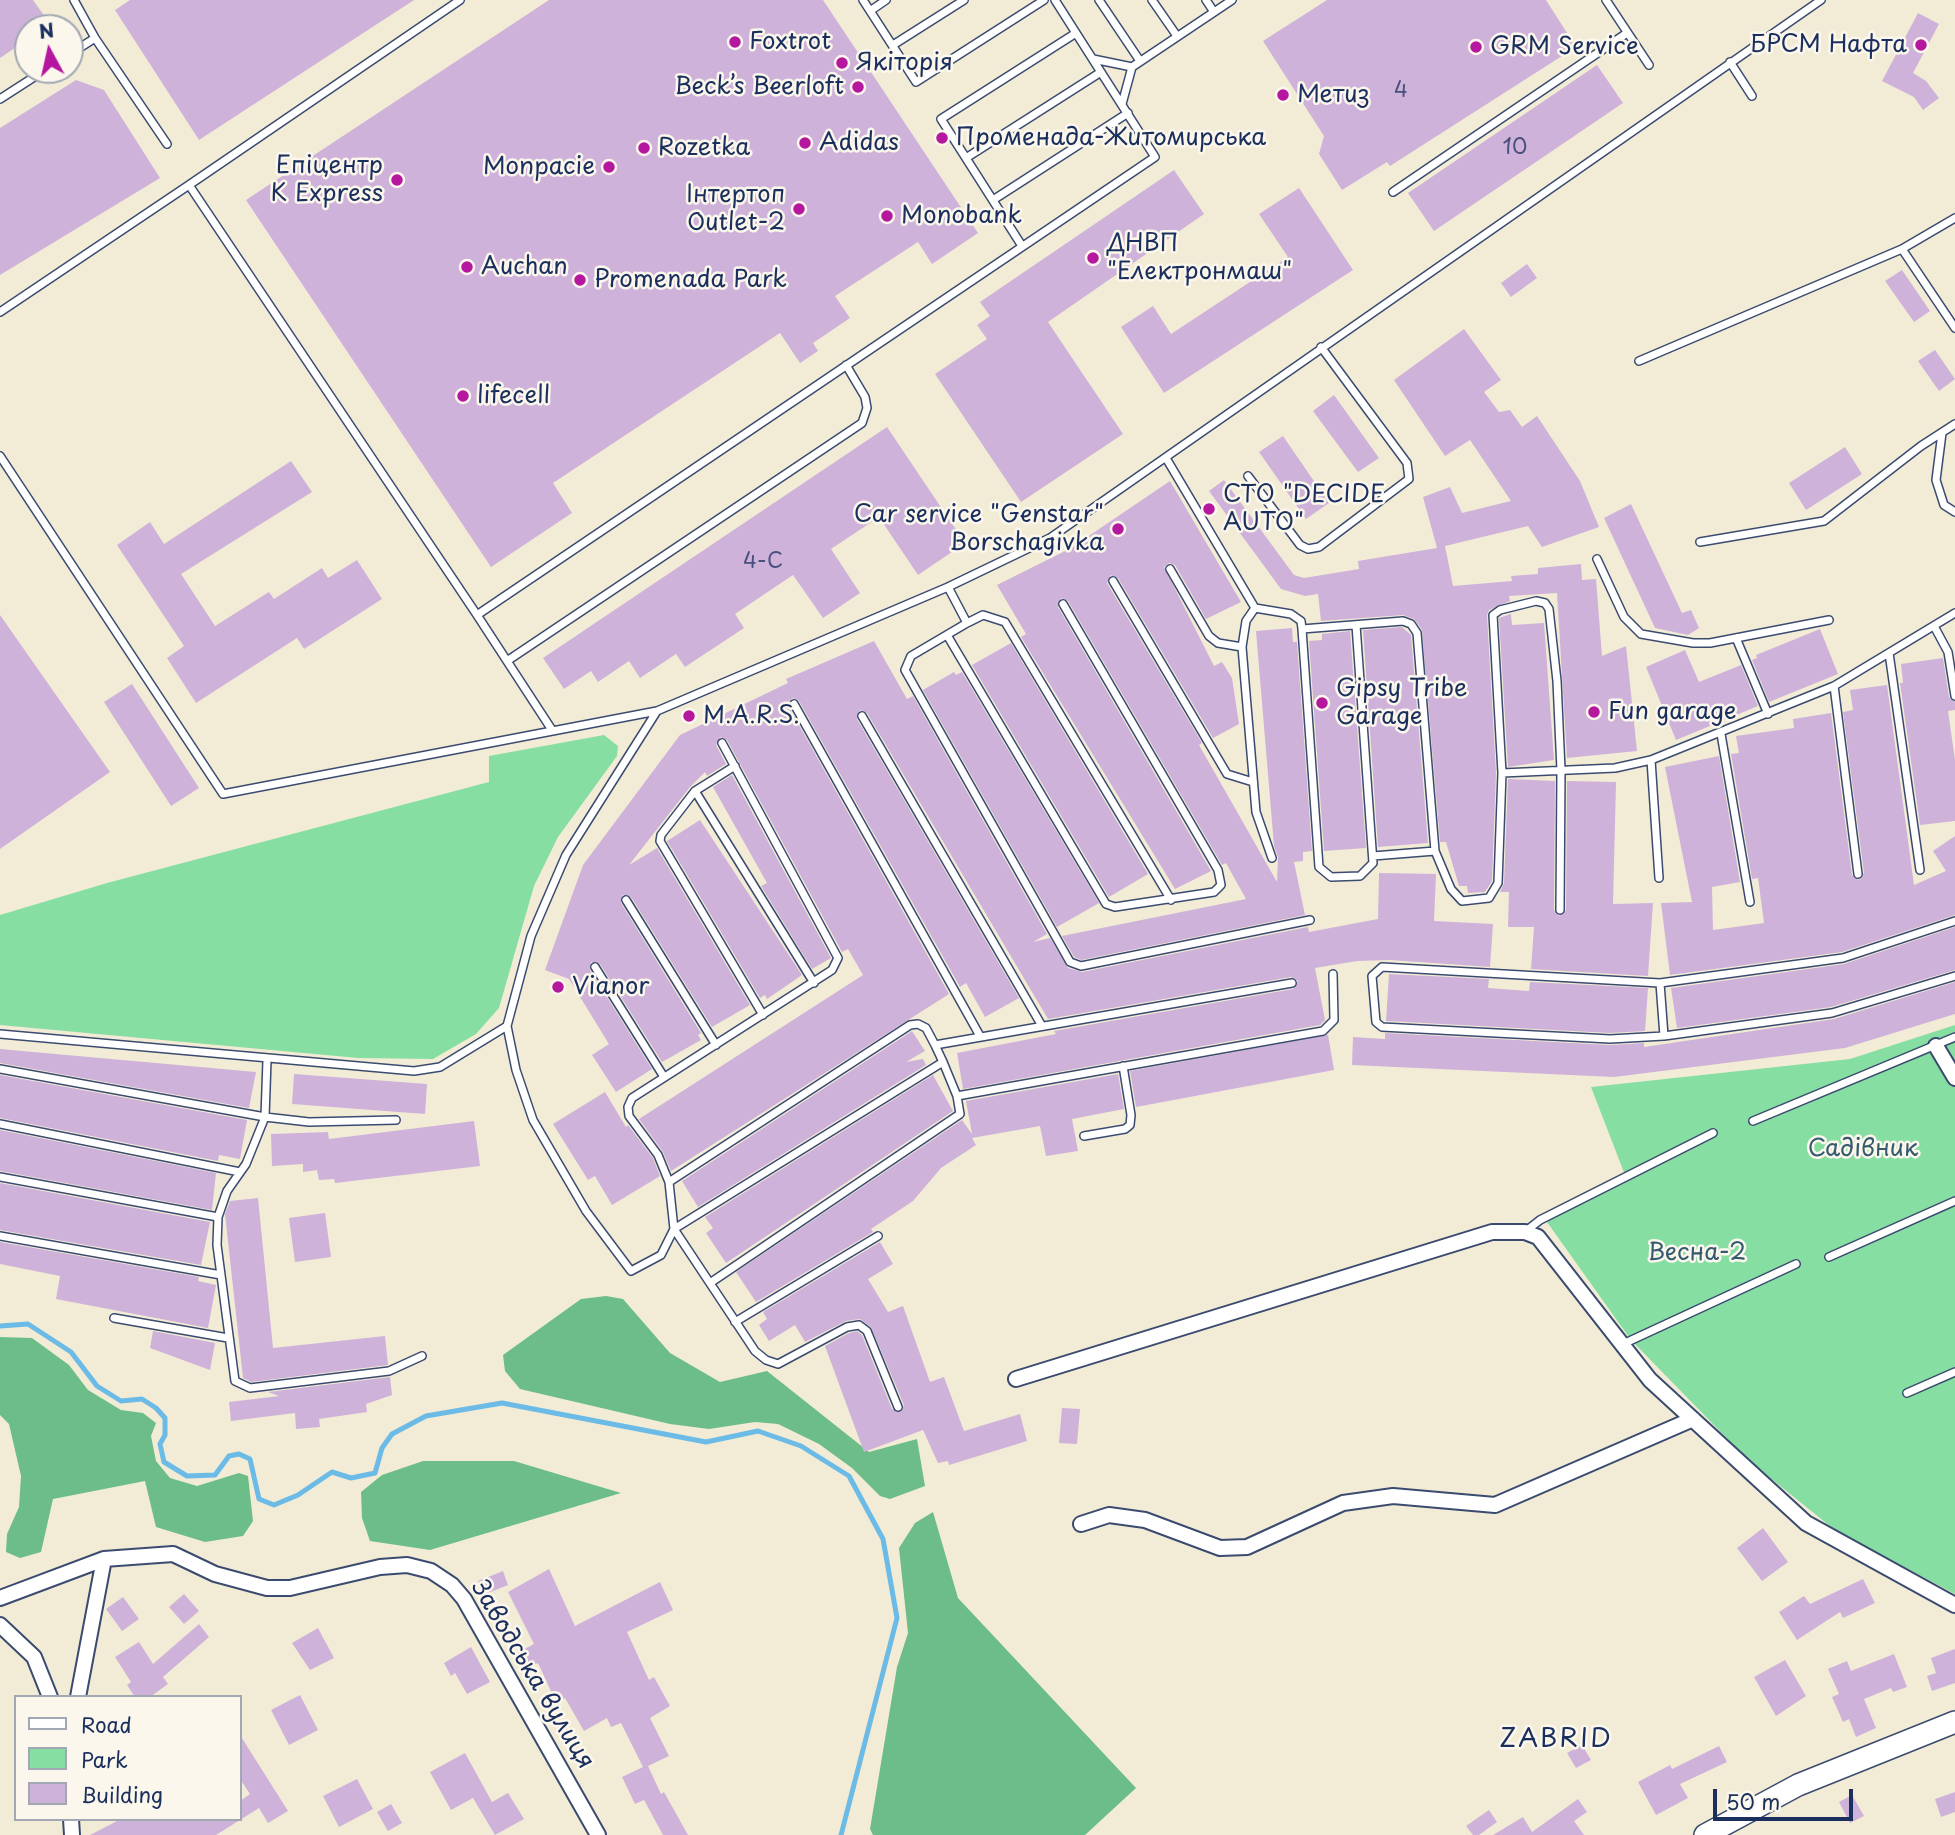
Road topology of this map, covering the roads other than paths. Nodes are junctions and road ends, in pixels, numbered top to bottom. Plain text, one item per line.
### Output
1 (74, 0) edge
2 (460, 0) edge
3 (863, 0) edge
4 (886, 0) edge
5 (964, 0) edge
6 (1044, 0) edge
7 (1055, 0) edge
8 (1098, 0) edge
9 (1153, 0) edge
10 (1206, 0) edge
11 (1231, 0) edge
12 (1606, 0) edge
13 (1821, 0) edge
14 (870, 11) junction
15 (1214, 12) junction
16 (1076, 33) junction
17 (1627, 33) junction
18 (1177, 36) junction
19 (95, 38) junction
20 (84, 45) edge
21 (893, 45) junction
22 (1093, 59) junction
23 (1140, 61) junction
24 (1730, 62) junction
25 (1649, 65) dead end
26 (1132, 67) junction
27 (1101, 72) junction
28 (23, 84) edge
29 (1752, 96) dead end
30 (0, 99) edge
31 (1122, 104) junction
32 (1128, 113) junction
33 (167, 144) dead end
34 (966, 159) junction
35 (189, 185) junction
36 (1393, 192) dead end
37 (993, 200) junction
38 (1955, 218) edge
39 (1022, 246) junction
40 (1902, 249) junction
41 (0, 312) edge
42 (1955, 328) edge
43 (1321, 347) junction
44 (1639, 361) dead end
45 (846, 365) junction
46 (1955, 424) edge
47 (1942, 433) junction
48 (0, 456) edge
49 (1166, 458) junction
50 (1248, 476) dead end
51 (1955, 512) edge
52 (1700, 542) dead end
53 (1597, 559) dead end
54 (1170, 569) dead end
55 (1113, 580) dead end
56 (948, 587) junction
57 (1063, 604) dead end
58 (1255, 608) junction
59 (1955, 613) edge
60 (477, 615) junction
61 (1829, 620) dead end
62 (967, 623) junction
63 (1356, 625) junction
64 (1934, 626) junction
65 (1303, 629) junction
66 (947, 635) junction
67 (1735, 638) junction
68 (1242, 646) junction
69 (1889, 653) junction
70 (507, 661) junction
71 (1834, 686) junction
72 (1955, 696) edge
73 (794, 704) dead end
74 (657, 711) junction
75 (1768, 715) junction
76 (862, 716) dead end
77 (552, 730) junction
78 (1721, 734) junction
79 (722, 743) dead end
80 (1651, 760) junction
81 (734, 766) junction
82 (1561, 770) junction
83 (1502, 773) junction
84 (1253, 782) junction
85 (695, 791) junction
86 (1435, 851) junction
87 (1373, 856) junction
88 (1272, 858) dead end
89 (1920, 870) dead end
90 (1858, 874) dead end
91 (1660, 878) dead end
92 (626, 900) dead end
93 (1171, 900) junction
94 (1750, 902) dead end
95 (1560, 910) dead end
96 (1310, 920) dead end
97 (1955, 921) edge
98 (595, 967) dead end
99 (1333, 974) dead end
100 (1955, 976) edge
101 (814, 983) junction
102 (1292, 983) dead end
103 (1660, 984) junction
104 (763, 1015) junction
105 (506, 1026) junction
106 (1042, 1026) junction
107 (0, 1034) edge
108 (1664, 1036) junction
109 (980, 1037) junction
110 (1955, 1037) edge
111 (716, 1045) junction
112 (935, 1045) junction
113 (1936, 1046) junction
114 (267, 1060) junction
115 (943, 1062) junction
116 (1123, 1066) junction
117 (0, 1069) edge
118 (664, 1077) junction
119 (1955, 1078) edge
120 (957, 1096) junction
121 (265, 1118) junction
122 (396, 1120) dead end
123 (1754, 1121) dead end
124 (0, 1124) edge
125 (1713, 1133) dead end
126 (1084, 1136) dead end
127 (240, 1172) junction
128 (0, 1177) edge
129 (669, 1182) junction
130 (1955, 1201) edge
131 (218, 1217) junction
132 (674, 1229) junction
133 (1525, 1232) junction
134 (0, 1236) edge
135 (878, 1236) dead end
136 (1829, 1257) dead end
137 (1797, 1264) dead end
138 (221, 1275) junction
139 (710, 1283) junction
140 (114, 1318) dead end
141 (736, 1322) junction
142 (228, 1338) junction
143 (1622, 1344) junction
144 (422, 1356) dead end
145 (1955, 1372) edge
146 (1016, 1378) dead end
147 (1907, 1392) dead end
148 (898, 1407) dead end
149 (1693, 1419) junction
150 (1081, 1524) dead end
151 (104, 1559) junction
152 (0, 1598) edge
153 (1955, 1605) edge
154 (0, 1625) edge
155 (49, 1695) edge
156 (78, 1695) edge
157 (1955, 1722) edge
158 (598, 1835) edge
159 (1705, 1835) edge

1 - 19 lane
2 - 35 lane
3 - 14 lane
4 - 14 lane
5 - 21 lane
6 - 21 lane
7 - 16 lane
8 - 23 lane
9 - 18 lane
10 - 15 lane
11 - 15 lane
12 - 17 lane
13 - 24 lane
14 - 21 lane
15 - 18 lane
16 - 22 lane
16 - 34 lane
17 - 25 lane
17 - 36 lane
18 - 23 lane
19 - 20 lane
19 - 33 lane
22 - 26 lane
22 - 27 lane
23 - 26 lane
24 - 29 lane
24 - 43 lane
26 - 31 lane
27 - 31 lane
27 - 34 lane
28 - 30 lane
31 - 32 lane
32 - 37 lane
32 - 39 lane
34 - 37 lane
35 - 41 lane
35 - 60 lane
37 - 39 lane
38 - 40 lane
39 - 45 lane
40 - 42 lane
40 - 44 lane
43 - 49 lane
43 - 50 lane
45 - 60 lane
45 - 70 lane
46 - 47 lane
47 - 51 lane
47 - 52 lane
48 - 77 lane
49 - 56 lane
49 - 58 lane
53 - 67 lane
54 - 68 lane
55 - 84 lane
56 - 62 lane
56 - 74 lane
57 - 93 lane
58 - 65 lane
58 - 68 lane
59 - 64 lane
60 - 70 lane
61 - 67 lane
62 - 66 lane
62 - 93 lane
63 - 65 lane
63 - 86 lane
63 - 87 lane
64 - 69 lane
64 - 72 lane
65 - 87 lane
66 - 93 lane
66 - 96 lane
67 - 75 lane
68 - 84 lane
69 - 71 lane
69 - 89 lane
70 - 77 lane
71 - 75 lane
71 - 90 lane
73 - 109 lane
74 - 77 lane
74 - 105 lane
75 - 78 lane
76 - 106 lane
78 - 80 lane
78 - 94 lane
79 - 81 lane
80 - 82 lane
80 - 91 lane
81 - 85 lane
81 - 101 lane
82 - 83 lane
82 - 83 lane
82 - 95 lane
83 - 86 lane
84 - 88 lane
85 - 101 lane
85 - 104 lane
86 - 87 lane
92 - 111 lane
97 - 103 lane
98 - 118 lane
99 - 116 lane
100 - 108 lane
101 - 104 lane
102 - 106 lane
103 - 108 lane
103 - 108 lane
104 - 111 lane
105 - 114 lane
105 - 132 lane
106 - 109 lane
107 - 114 lane
109 - 112 lane
110 - 113 lane
111 - 118 lane
112 - 115 lane
112 - 129 lane
113 - 119 street
113 - 123 lane
114 - 121 lane
115 - 120 lane
115 - 132 lane
116 - 120 lane
116 - 126 lane
117 - 121 lane
118 - 129 lane
120 - 139 lane
121 - 122 lane
121 - 127 lane
124 - 127 lane
125 - 133 lane
127 - 131 lane
128 - 131 lane
129 - 132 lane
130 - 136 lane
131 - 138 lane
132 - 139 lane
133 - 143 street
133 - 146 street
134 - 138 lane
135 - 141 lane
137 - 143 lane
138 - 142 lane
139 - 141 lane
140 - 142 lane
141 - 148 lane
142 - 144 lane
143 - 149 street
145 - 147 lane
149 - 150 street
149 - 153 street
151 - 152 street, Заводська вулиця
151 - 156 street
151 - 158 street, Заводська вулиця
154 - 155 street
157 - 159 main road

